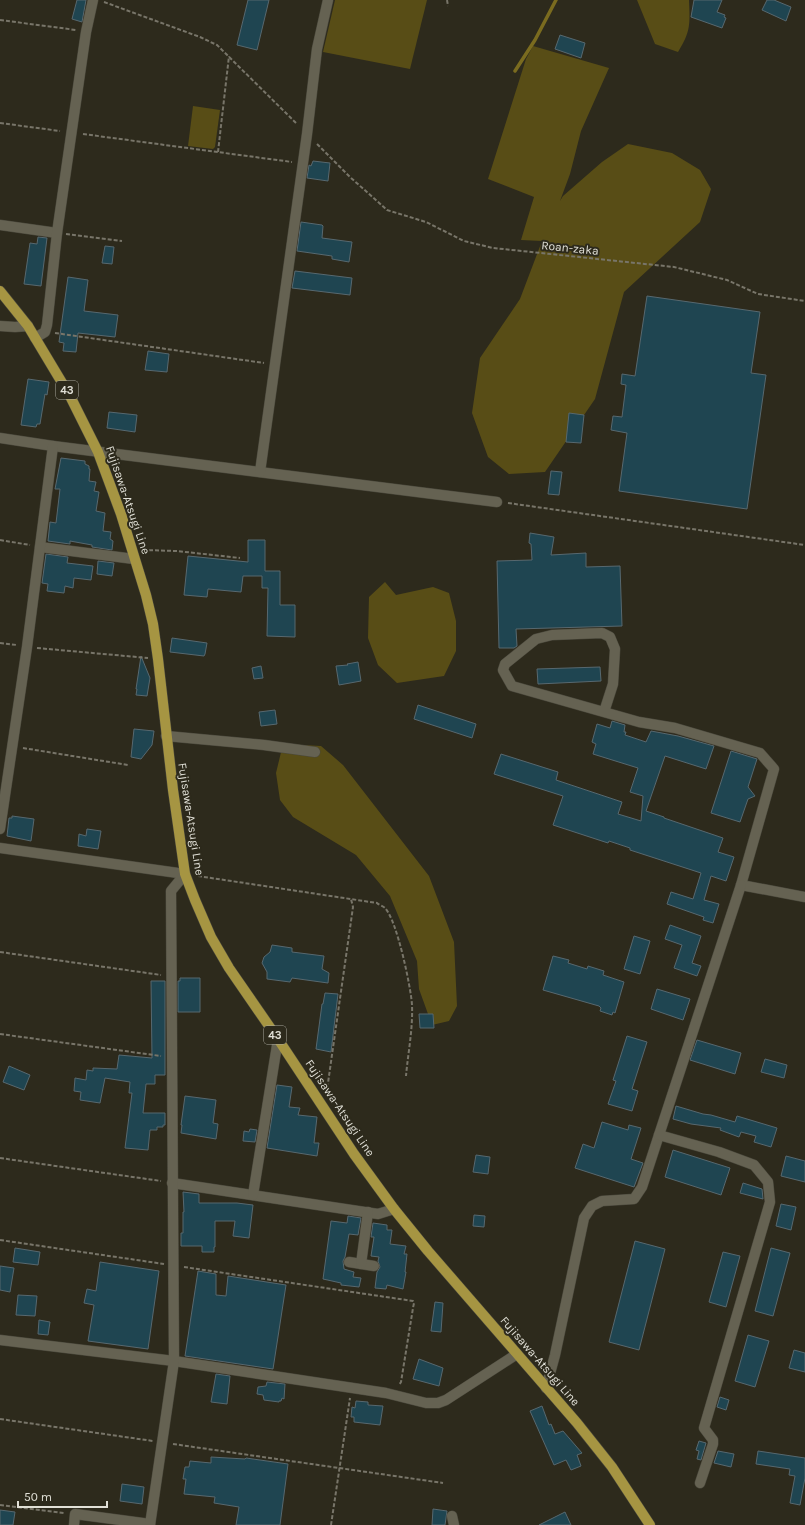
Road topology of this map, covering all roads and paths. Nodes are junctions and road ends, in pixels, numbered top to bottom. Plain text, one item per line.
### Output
1 (93, 0) edge
2 (99, 0) edge
3 (328, 0) edge
4 (447, 0) edge
5 (448, 6) dead end
6 (0, 20) edge
7 (86, 32) junction
8 (230, 56) junction
9 (0, 123) edge
10 (72, 132) junction
11 (307, 134) junction
12 (218, 152) junction
13 (302, 163) junction
14 (0, 224) edge
15 (57, 233) junction
16 (122, 241) dead end
17 (0, 291) edge
18 (805, 301) edge
19 (0, 326) edge
20 (28, 326) junction
21 (45, 332) junction
22 (35, 338) junction
23 (275, 365) junction
24 (0, 438) edge
25 (53, 446) junction
26 (98, 452) junction
27 (260, 472) junction
28 (496, 502) joint
29 (0, 540) edge
30 (805, 545) edge
31 (40, 546) junction
32 (133, 555) junction
33 (240, 558) dead end
34 (0, 643) edge
35 (27, 647) junction
36 (158, 659) junction
37 (604, 712) junction
38 (166, 736) junction
39 (12, 746) junction
40 (315, 752) dead end
41 (128, 765) dead end
42 (0, 829) edge
43 (0, 848) edge
44 (185, 874) junction
45 (741, 885) junction
46 (805, 897) edge
47 (351, 899) junction
48 (0, 952) edge
49 (172, 976) junction
50 (0, 1034) edge
51 (278, 1040) junction
52 (172, 1057) junction
53 (406, 1076) dead end
54 (319, 1100) junction
55 (659, 1135) junction
56 (0, 1158) edge
57 (172, 1183) junction
58 (253, 1195) junction
59 (394, 1209) junction
60 (368, 1212) junction
61 (0, 1240) edge
62 (349, 1262) dead end
63 (361, 1264) junction
64 (173, 1266) junction
65 (374, 1266) dead end
66 (0, 1340) edge
67 (517, 1354) junction
68 (174, 1361) junction
69 (399, 1385) dead end
70 (351, 1388) junction
71 (546, 1388) junction
72 (0, 1419) edge
73 (148, 1441) dead end
74 (177, 1445) dead end
75 (339, 1469) junction
76 (443, 1483) dead end
77 (700, 1483) dead end
78 (0, 1505) edge
79 (75, 1514) junction
80 (74, 1525) edge
81 (150, 1525) edge
82 (331, 1525) edge
83 (650, 1525) edge

1 - 7 street
2 - 8 path, Roan-zaka
3 - 11 street
4 - 5 path
6 - 7 path
7 - 10 street
8 - 11 path, Roan-zaka
8 - 12 path
9 - 10 path
10 - 12 path
10 - 15 street
11 - 13 street
11 - 18 path, Roan-zaka
12 - 13 path
13 - 23 street
14 - 15 street
15 - 16 path
15 - 21 street
17 - 20 main road, Fujisawa-Atsugi Line / 43
19 - 20 street
20 - 22 main road, Fujisawa-Atsugi Line / 43
21 - 22 street
21 - 23 path
22 - 26 main road, Fujisawa-Atsugi Line / 43
23 - 27 street
24 - 25 street
25 - 26 street
25 - 31 street
26 - 27 street
26 - 32 main road, Fujisawa-Atsugi Line / 43
27 - 28 street
28 - 30 path
29 - 31 path
31 - 32 street
31 - 35 street
32 - 33 path
32 - 36 main road, Fujisawa-Atsugi Line / 43
34 - 35 path
35 - 36 path
35 - 39 street
36 - 38 main road, Fujisawa-Atsugi Line / 43
37 - 37 street
37 - 45 street
38 - 40 street
38 - 44 main road, Fujisawa-Atsugi Line / 43
39 - 41 path
39 - 42 street
43 - 44 street
44 - 47 path
44 - 49 street
44 - 51 main road, Fujisawa-Atsugi Line / 43
45 - 46 street
45 - 55 street
47 - 53 path
47 - 54 path
48 - 49 path
49 - 52 street
50 - 52 path
51 - 54 main road, Fujisawa-Atsugi Line / 43
51 - 58 street
52 - 57 street
54 - 59 main road, Fujisawa-Atsugi Line / 43
55 - 71 street
55 - 77 street
56 - 57 path
57 - 58 street
57 - 64 street
58 - 60 street
59 - 60 street
59 - 67 main road, Fujisawa-Atsugi Line / 43
60 - 63 street
61 - 64 path
62 - 63 street
63 - 65 street
64 - 68 street
64 - 69 path
66 - 68 street
67 - 70 street
67 - 71 main road, Fujisawa-Atsugi Line / 43
68 - 70 street
68 - 81 street
70 - 75 path
71 - 83 main road, Fujisawa-Atsugi Line / 43
72 - 73 path
74 - 75 path
75 - 76 path
75 - 82 path
78 - 79 path
79 - 80 street
79 - 81 street

